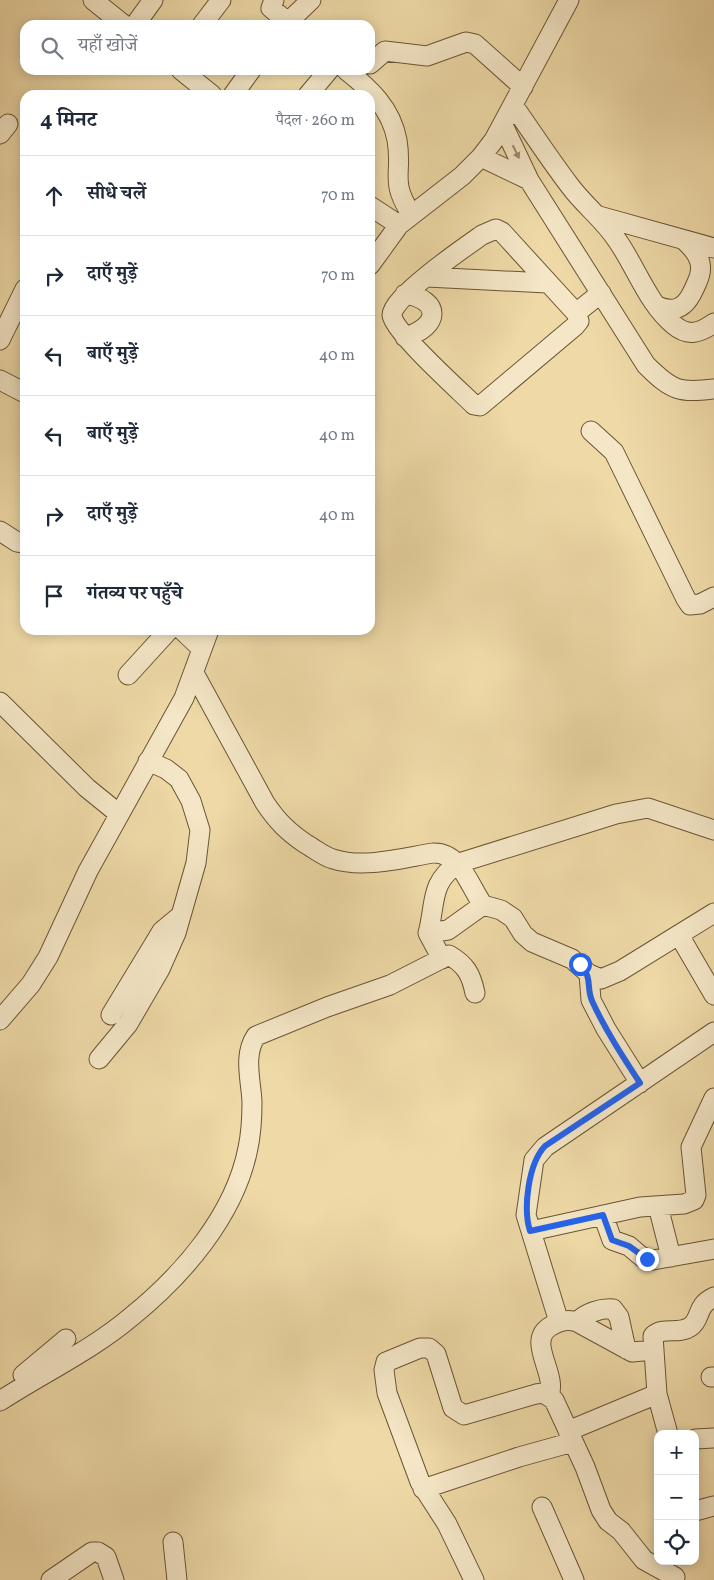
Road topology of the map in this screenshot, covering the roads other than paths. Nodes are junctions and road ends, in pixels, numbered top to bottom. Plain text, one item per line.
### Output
1 (93, 0) edge
2 (153, 0) edge
3 (221, 0) edge
4 (311, 0) edge
5 (269, 3) edge
6 (562, 4) edge
7 (118, 20) edge
8 (139, 20) edge
9 (206, 20) edge
10 (284, 20) edge
11 (292, 20) edge
12 (375, 60) edge
13 (187, 75) edge
14 (247, 75) edge
15 (324, 75) edge
16 (358, 75) edge
17 (523, 87) junction
18 (206, 90) edge
19 (237, 90) edge
20 (312, 90) edge
21 (372, 90) edge
22 (375, 94) edge
23 (513, 105) junction
24 (503, 125) junction
25 (481, 157) junction
26 (529, 180) junction
27 (375, 208) edge
28 (599, 216) junction
29 (405, 219) junction
30 (684, 240) junction
31 (714, 248) edge
32 (375, 258) edge
33 (427, 277) junction
34 (547, 283) junction
35 (601, 293) junction
36 (405, 294) junction
37 (20, 298) edge
38 (657, 306) junction
39 (576, 313) junction
40 (714, 323) edge
41 (405, 337) junction
42 (0, 340) edge
43 (0, 380) edge
44 (714, 389) edge
45 (20, 390) edge
46 (591, 431) dead end
47 (0, 531) edge
48 (20, 542) edge
49 (714, 596) edge
50 (164, 635) edge
51 (187, 635) edge
52 (207, 635) edge
53 (202, 649) junction
54 (194, 673) junction
55 (128, 675) dead end
56 (0, 702) edge
57 (148, 761) junction
58 (120, 814) junction
59 (714, 830) edge
60 (459, 863) junction
61 (483, 905) junction
62 (714, 913) edge
63 (180, 916) junction
64 (428, 933) junction
65 (679, 935) junction
66 (442, 958) junction
67 (589, 974) junction
68 (475, 993) dead end
69 (714, 995) edge
70 (111, 1015) dead end
71 (0, 1020) edge
72 (714, 1032) edge
73 (99, 1059) dead end
74 (640, 1083) junction
75 (714, 1098) edge
76 (658, 1206) junction
77 (603, 1215) junction
78 (530, 1231) junction
79 (714, 1249) edge
80 (671, 1257) junction
81 (714, 1297) edge
82 (568, 1322) junction
83 (66, 1339) dead end
84 (626, 1349) junction
85 (652, 1350) junction
86 (0, 1389) edge
87 (657, 1394) junction
88 (549, 1396) junction
89 (0, 1401) edge
90 (667, 1430) edge
91 (570, 1437) junction
92 (714, 1438) edge
93 (699, 1439) edge
94 (424, 1489) junction
95 (714, 1506) edge
96 (542, 1507) dead end
97 (699, 1509) edge
98 (173, 1542) dead end
99 (676, 1573) edge
100 (51, 1580) edge
101 (114, 1580) edge
102 (177, 1580) edge
103 (474, 1580) edge
104 (574, 1580) edge

1 - 7 street
2 - 8 street
3 - 9 street
4 - 11 street
5 - 10 street
6 - 17 street
12 - 17 street
13 - 18 street
14 - 19 street
15 - 20 street
16 - 21 street
17 - 23 street
22 - 29 street
23 - 24 street
23 - 28 street
24 - 25 street
24 -> 26 street
25 - 26 street
25 - 29 street
26 - 35 street
27 - 29 street
28 - 30 street
28 - 38 street
29 - 32 street
30 - 31 street
30 - 38 street
33 - 34 street
33 - 34 street
33 - 36 street
34 - 39 street
35 - 39 street
35 - 44 street
36 - 41 street
36 - 41 street
37 - 42 street
38 - 40 street
39 - 41 street
43 - 45 street
46 - 49 street
47 - 48 street
50 - 55 street
51 - 53 street
52 - 53 street
53 - 54 street
54 - 57 street
54 - 60 street
56 - 58 street
57 - 58 street
57 - 63 street
58 - 71 street
59 - 60 street
60 - 61 street
60 - 64 street
61 - 64 street
61 - 67 street
62 - 65 street
63 - 70 street
63 - 73 street
64 - 66 street
65 - 67 street
65 - 69 street
66 - 68 street
66 - 89 street
67 - 74 street
72 - 74 street
74 - 78 street
75 - 76 street
76 - 77 street
76 - 80 street
77 - 78 street
77 - 80 street
78 - 82 street
79 - 80 street
81 - 85 street
82 - 84 street
82 - 84 street
82 - 88 street
83 - 86 street
84 - 85 street
85 - 87 street
87 - 90 street
87 - 91 street
88 - 91 street
88 - 94 street
91 - 94 street
91 - 99 street
92 - 93 street
94 - 103 street
95 - 97 street
96 - 104 street
98 - 102 street
100 - 101 street

